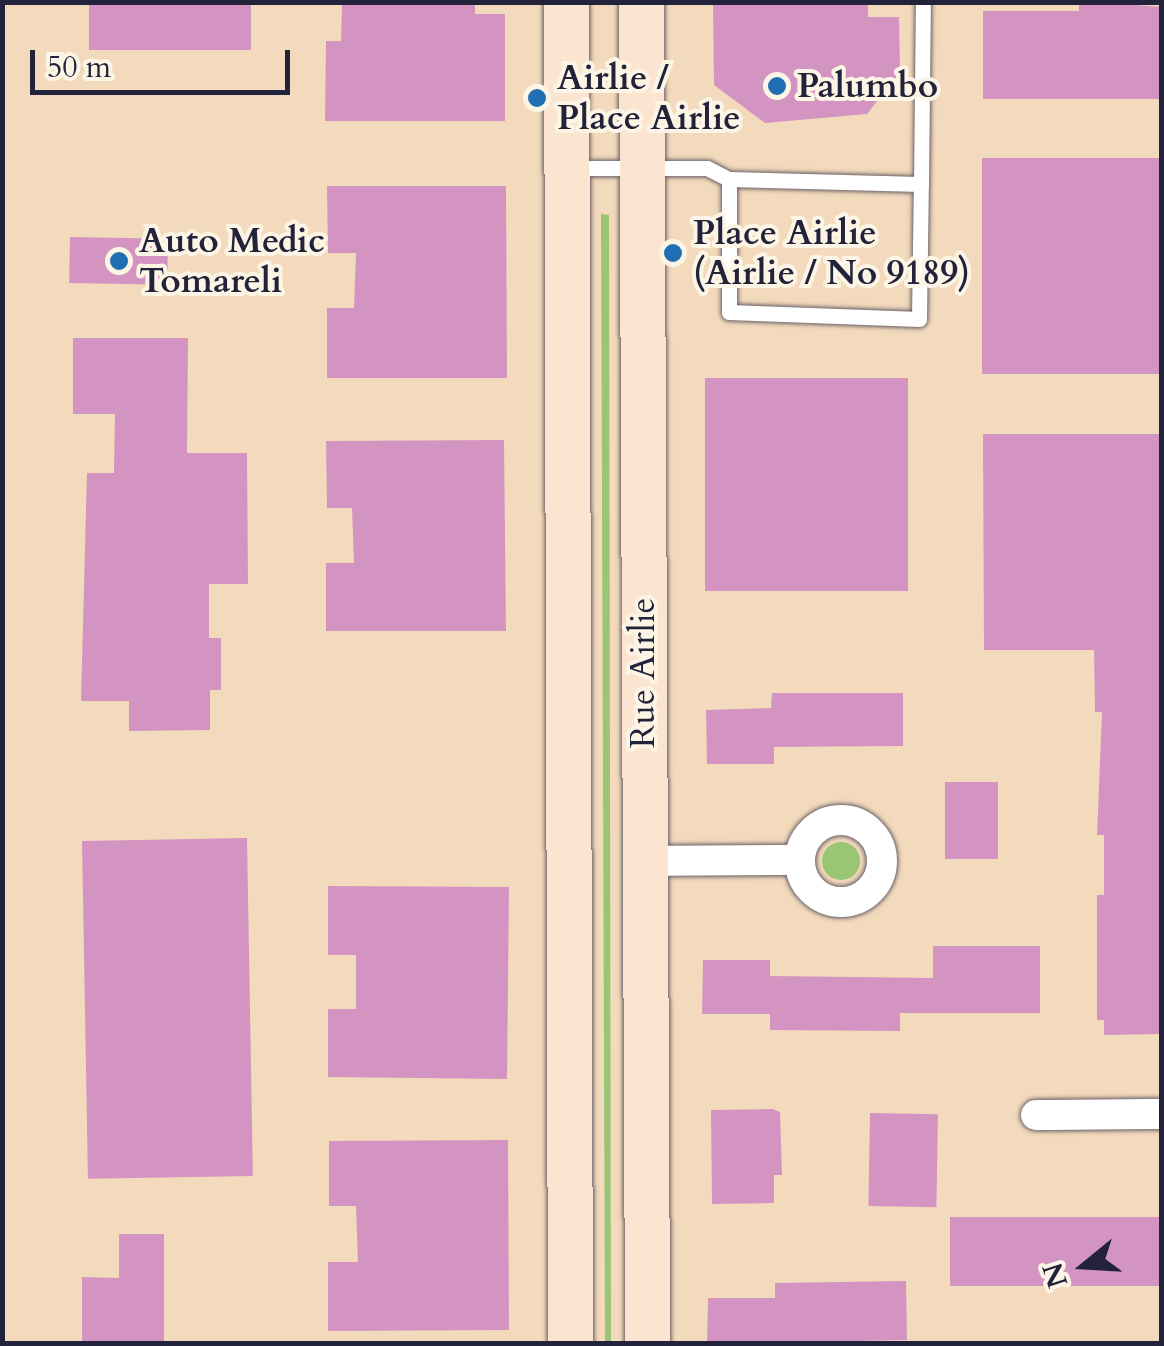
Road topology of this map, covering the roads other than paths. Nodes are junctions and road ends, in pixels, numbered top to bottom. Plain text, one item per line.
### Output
1 (566, 2) edge
2 (641, 2) edge
3 (923, 2) edge
4 (567, 168) junction
5 (640, 169) junction
6 (729, 179) junction
7 (921, 184) junction
8 (644, 860) junction
9 (799, 860) dead end
10 (1162, 1114) edge
11 (1036, 1115) dead end
12 (570, 1344) edge
13 (646, 1344) edge

1 - 4 main road
2 - 5 main road, Rue Airlie
3 - 7 lane
4 - 5 lane
4 - 12 main road
5 - 6 lane
5 - 8 main road, Rue Airlie
6 - 7 lane
6 - 7 lane
8 - 9 street
8 - 13 main road, Rue Airlie
10 - 11 street

